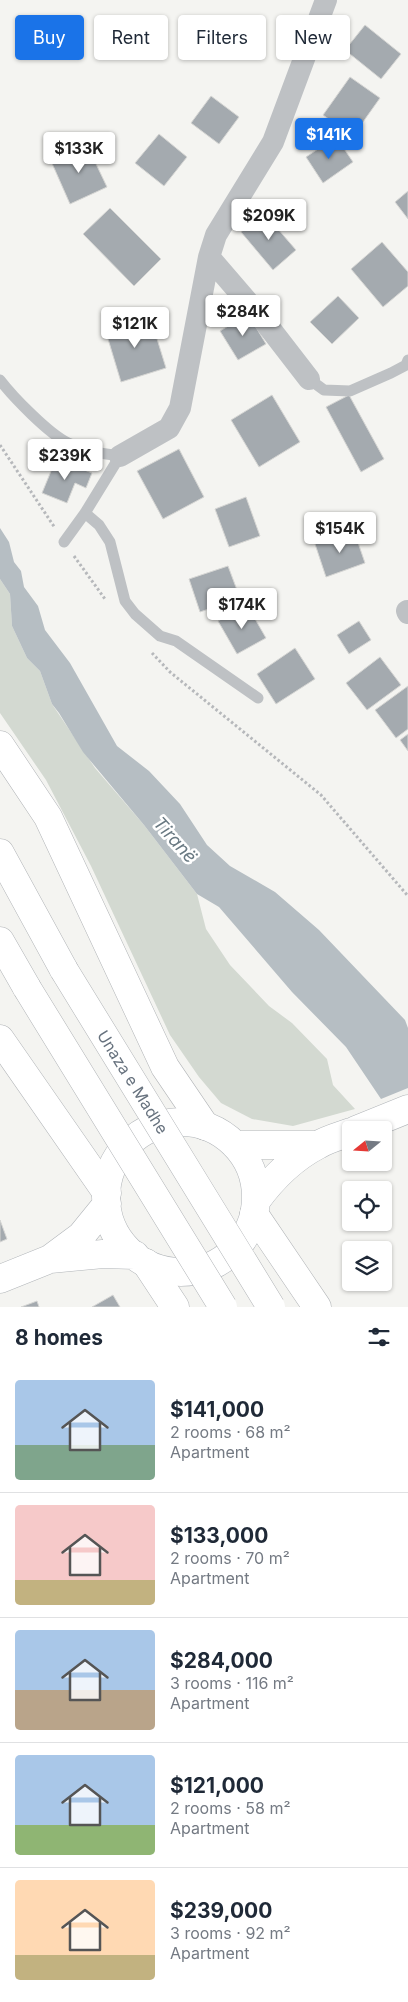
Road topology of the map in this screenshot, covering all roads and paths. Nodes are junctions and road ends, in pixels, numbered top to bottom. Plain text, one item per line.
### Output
1 (326, 0) edge
2 (209, 257) junction
3 (408, 360) edge
4 (309, 379) joint
5 (0, 380) edge
6 (0, 445) edge
7 (120, 456) junction
8 (85, 513) junction
9 (64, 542) junction
10 (106, 601) dead end
11 (150, 651) dead end
12 (258, 698) dead end
13 (0, 745) edge
14 (0, 853) edge
15 (408, 896) edge
16 (0, 941) edge
17 (0, 1039) edge
18 (408, 1109) edge
19 (379, 1121) edge
20 (205, 1126) junction
21 (342, 1136) edge
22 (235, 1145) junction
23 (318, 1145) junction
24 (107, 1199) junction
25 (255, 1207) junction
26 (141, 1259) junction
27 (50, 1260) junction
28 (0, 1280) edge
29 (175, 1307) edge
30 (223, 1307) edge
31 (271, 1307) edge
32 (317, 1307) edge

1 - 2 street
2 - 4 street
2 - 7 street
3 - 4 lane
5 - 7 lane
6 - 9 path
7 - 8 lane
8 - 9 lane
8 - 12 lane
9 - 10 path
11 - 15 path
13 - 20 main road
14 - 31 main road, Unaza e Madhe, bridge
16 - 30 main road, bridge
17 - 24 main road
18 - 19 main road
20 - 22 main road
20 - 24 main road
21 - 23 main road
22 - 23 main road
22 - 25 main road
23 - 25 main road
24 - 26 main road
24 - 27 main road
25 - 26 main road
25 - 32 main road
26 - 27 main road
26 - 29 main road
27 - 28 main road

